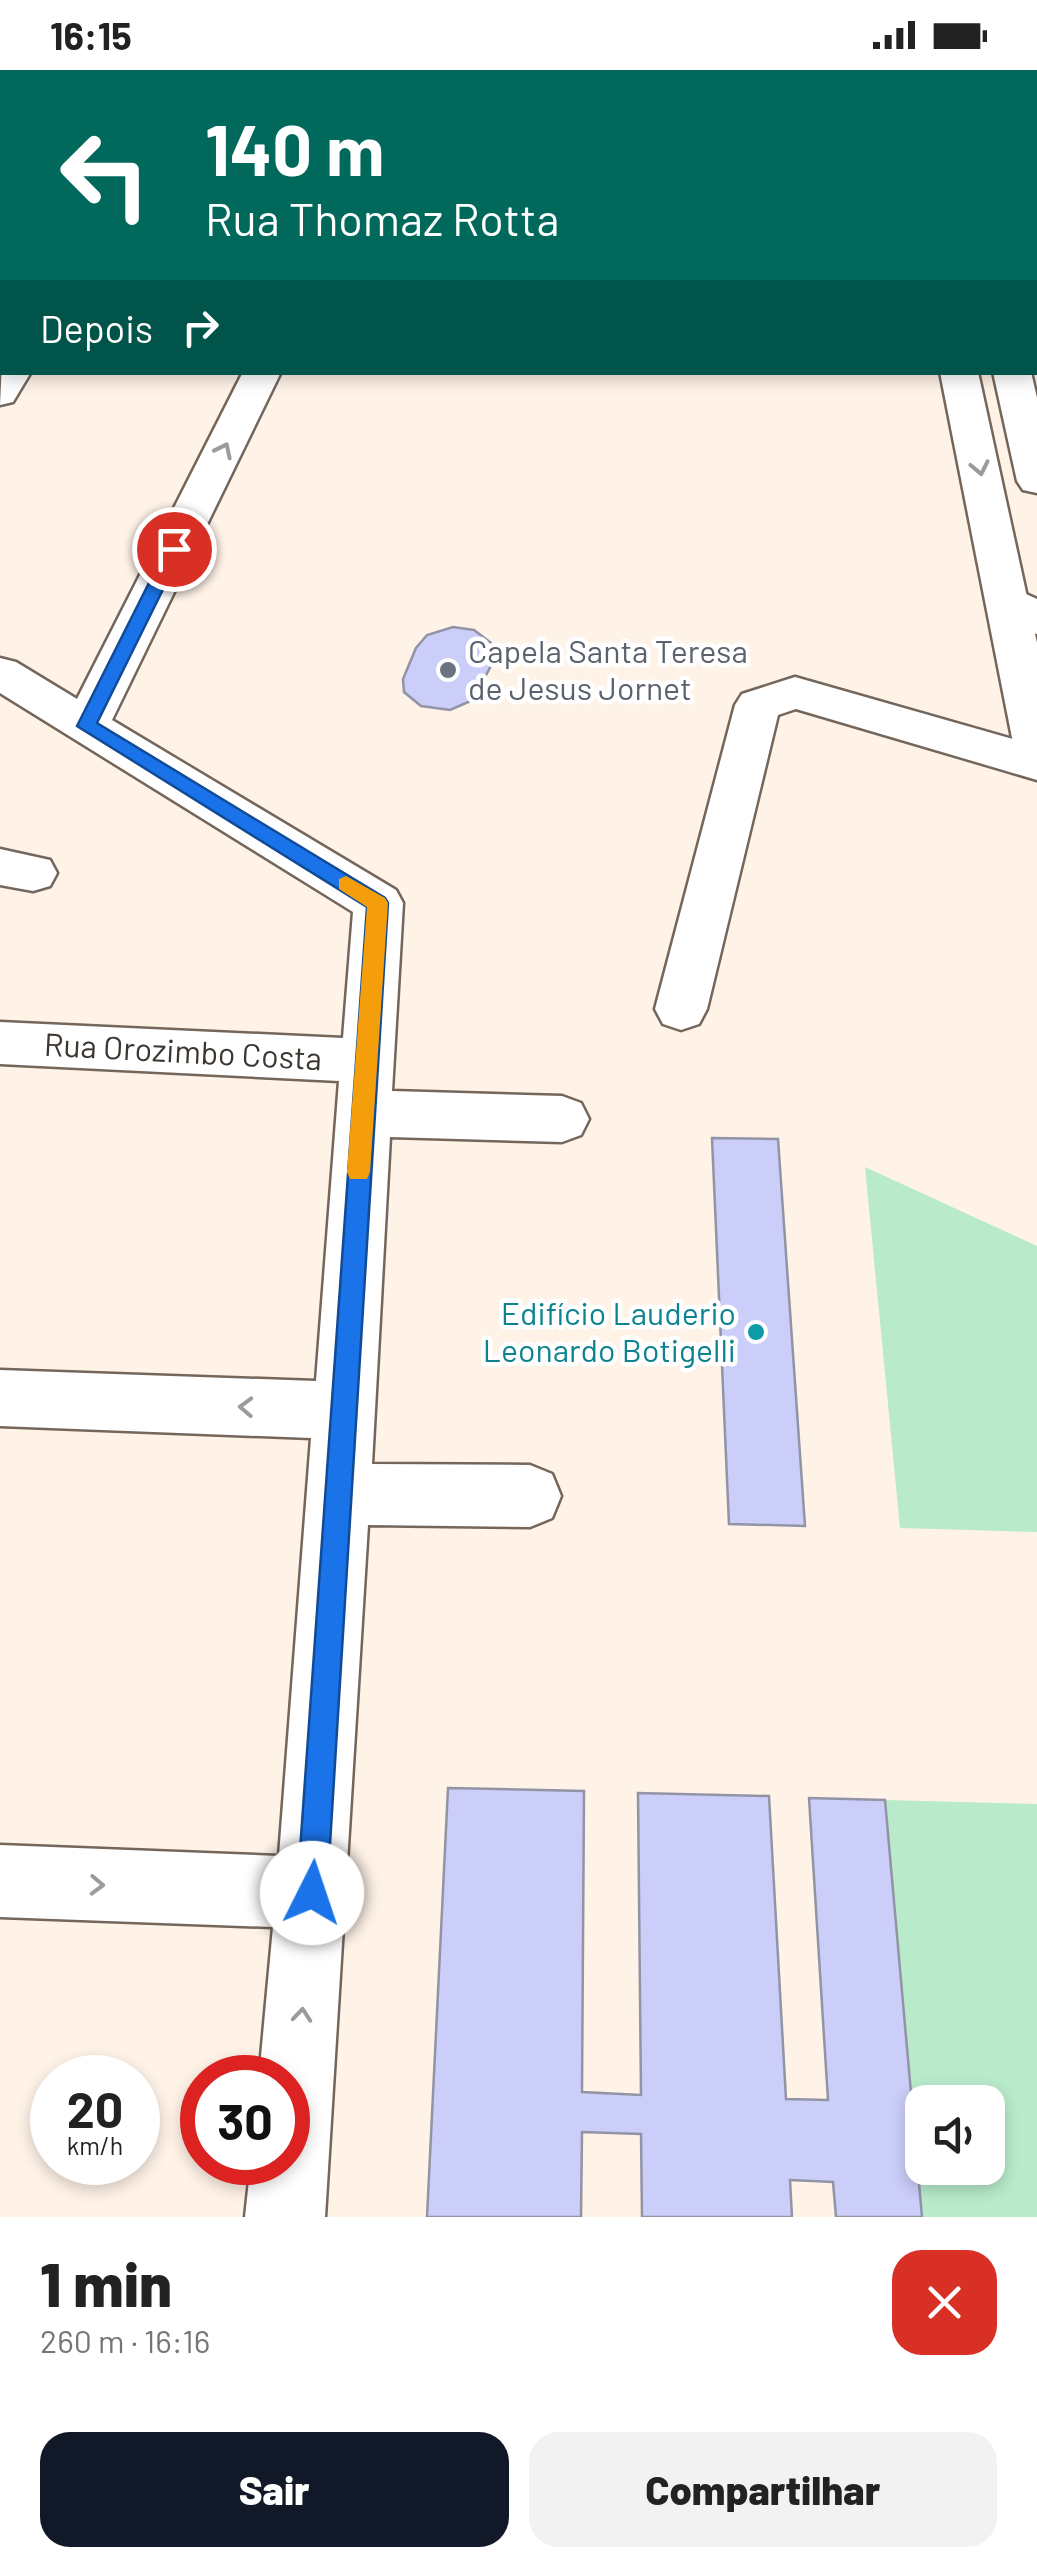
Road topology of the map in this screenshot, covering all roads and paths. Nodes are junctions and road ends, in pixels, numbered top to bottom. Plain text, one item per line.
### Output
1 (261, 375) edge
2 (960, 375) edge
3 (1023, 396) edge
4 (1037, 481) edge
5 (1022, 610) edge
6 (0, 673) edge
7 (86, 726) junction
8 (1037, 748) edge
9 (1037, 762) edge
10 (681, 1009) dead end
11 (0, 1043) edge
12 (364, 1087) junction
13 (562, 1119) dead end
14 (0, 1398) edge
15 (344, 1411) junction
16 (340, 1494) junction
17 (530, 1496) dead end
18 (0, 1882) edge
19 (312, 1893) junction
20 (285, 2217) edge

7 -> 1 street
2 -> 5 street
3 - 4 street
5 - 8 street
6 - 7 street
7 - 12 street
9 - 10 street
11 - 12 street, Rua Orozimbo Costa
12 - 13 street, Rua Orozimbo Costa
12 - 15 street
15 -> 14 street
15 - 16 street
16 - 17 street
16 - 19 street
18 -> 19 street
20 -> 19 street

